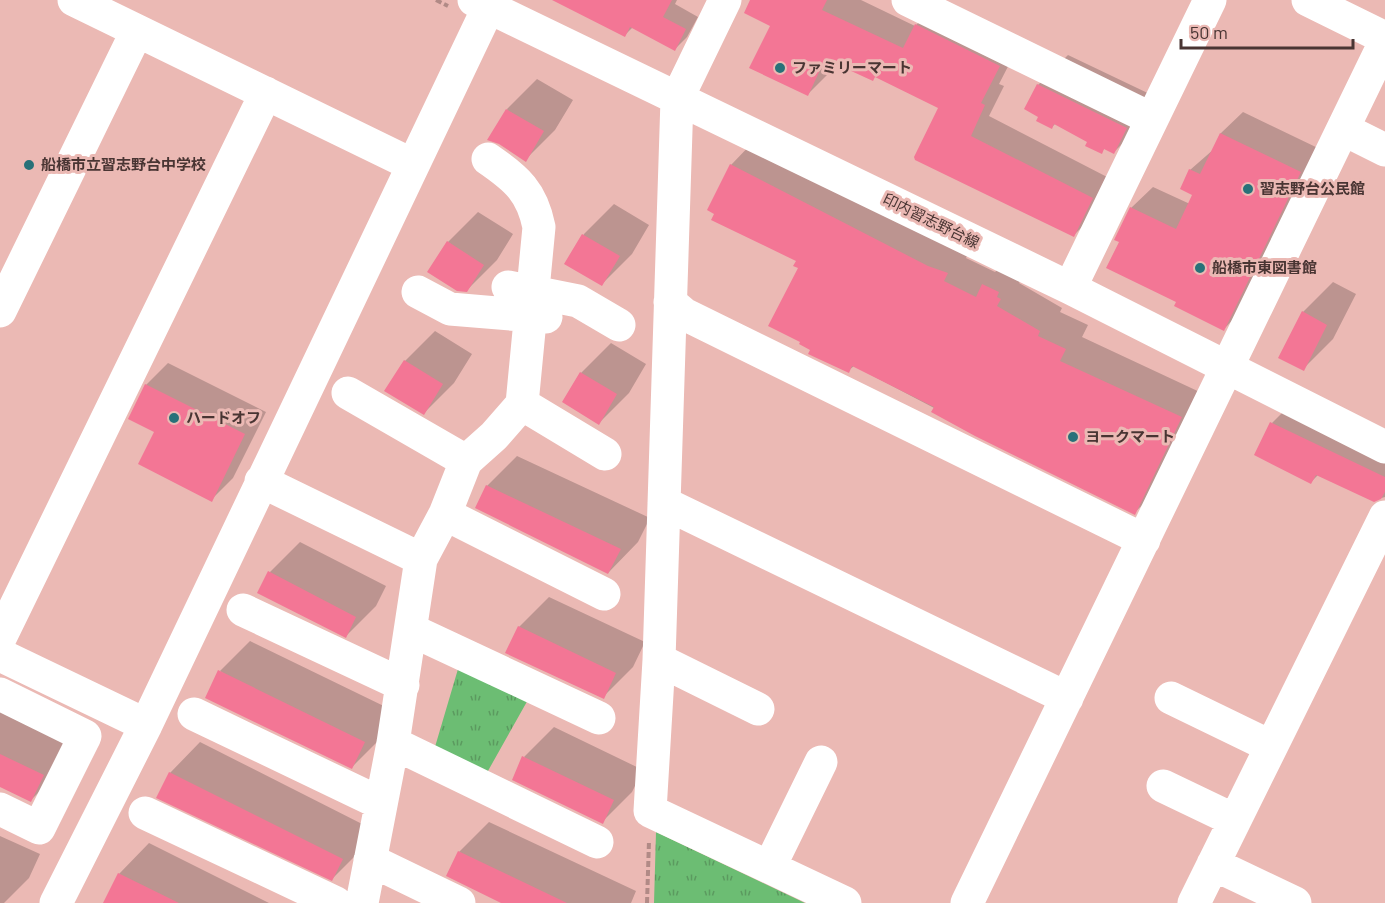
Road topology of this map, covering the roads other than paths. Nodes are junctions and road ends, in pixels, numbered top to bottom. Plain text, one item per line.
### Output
1 (74, 0) edge
2 (725, 0) edge
3 (908, 0) edge
4 (1210, 0) edge
5 (1308, 0) edge
6 (485, 2) edge
7 (137, 31) junction
8 (1385, 40) edge
9 (266, 93) junction
10 (678, 99) junction
11 (1152, 119) junction
12 (1343, 129) junction
13 (1385, 150) edge
14 (488, 159) dead end
15 (412, 165) junction
16 (1070, 288) junction
17 (418, 292) dead end
18 (670, 302) junction
19 (530, 303) junction
20 (0, 311) edge
21 (619, 325) dead end
22 (1228, 367) junction
23 (348, 393) dead end
24 (522, 404) junction
25 (1385, 447) edge
26 (605, 454) dead end
27 (466, 460) junction
28 (261, 481) junction
29 (664, 503) junction
30 (445, 513) junction
31 (1385, 517) edge
32 (1144, 540) junction
33 (421, 559) junction
34 (604, 594) dead end
35 (243, 610) dead end
36 (411, 630) junction
37 (0, 638) edge
38 (0, 655) edge
39 (659, 660) junction
40 (403, 685) junction
41 (0, 694) edge
42 (1067, 698) junction
43 (1171, 698) dead end
44 (758, 709) dead end
45 (194, 714) dead end
46 (599, 718) dead end
47 (146, 725) junction
48 (393, 743) junction
49 (1270, 746) junction
50 (821, 762) dead end
51 (1162, 786) dead end
52 (380, 803) junction
53 (0, 808) edge
54 (145, 813) dead end
55 (1234, 820) junction
56 (597, 842) dead end
57 (370, 860) junction
58 (1213, 864) junction
59 (770, 866) junction
60 (56, 903) edge
61 (336, 903) edge
62 (362, 903) edge
63 (459, 903) edge
64 (845, 903) edge
65 (968, 903) edge
66 (1194, 903) edge
67 (1295, 903) edge

1 - 7 street
2 - 10 street
3 - 11 street
4 - 11 street
5 - 8 street
6 - 10 street, 印内習志野台線
6 - 15 street
7 - 9 street
7 - 20 street
8 - 12 street
9 - 15 street
9 - 37 street
10 - 16 street, 印内習志野台線
10 - 18 street
11 - 16 street
12 - 13 street
12 - 22 street
14 - 19 street
15 - 28 street
16 - 22 street, 印内習志野台線
17 - 19 street
18 - 29 street
18 - 32 street
19 - 21 street
19 - 24 street
22 - 25 street, 印内習志野台線
22 - 32 street
23 - 27 street
24 - 26 street
24 - 27 street
27 - 30 street
28 - 33 street
28 - 47 street
29 - 39 street
29 - 42 street
30 - 33 street
30 - 34 street
31 - 49 street
32 - 42 street
33 - 36 street
35 - 40 street
36 - 40 street
36 - 46 street
38 - 47 street
39 - 44 street
39 - 59 street
40 - 48 street
41 - 53 street
42 - 65 street
43 - 49 street
45 - 52 street
47 - 60 street
48 - 52 street
48 - 56 street
49 - 55 street
50 - 59 street
51 - 55 street
52 - 57 street
54 - 61 street
55 - 58 street
57 - 62 street
57 - 63 street
58 - 66 street
58 - 67 street
59 - 64 street

